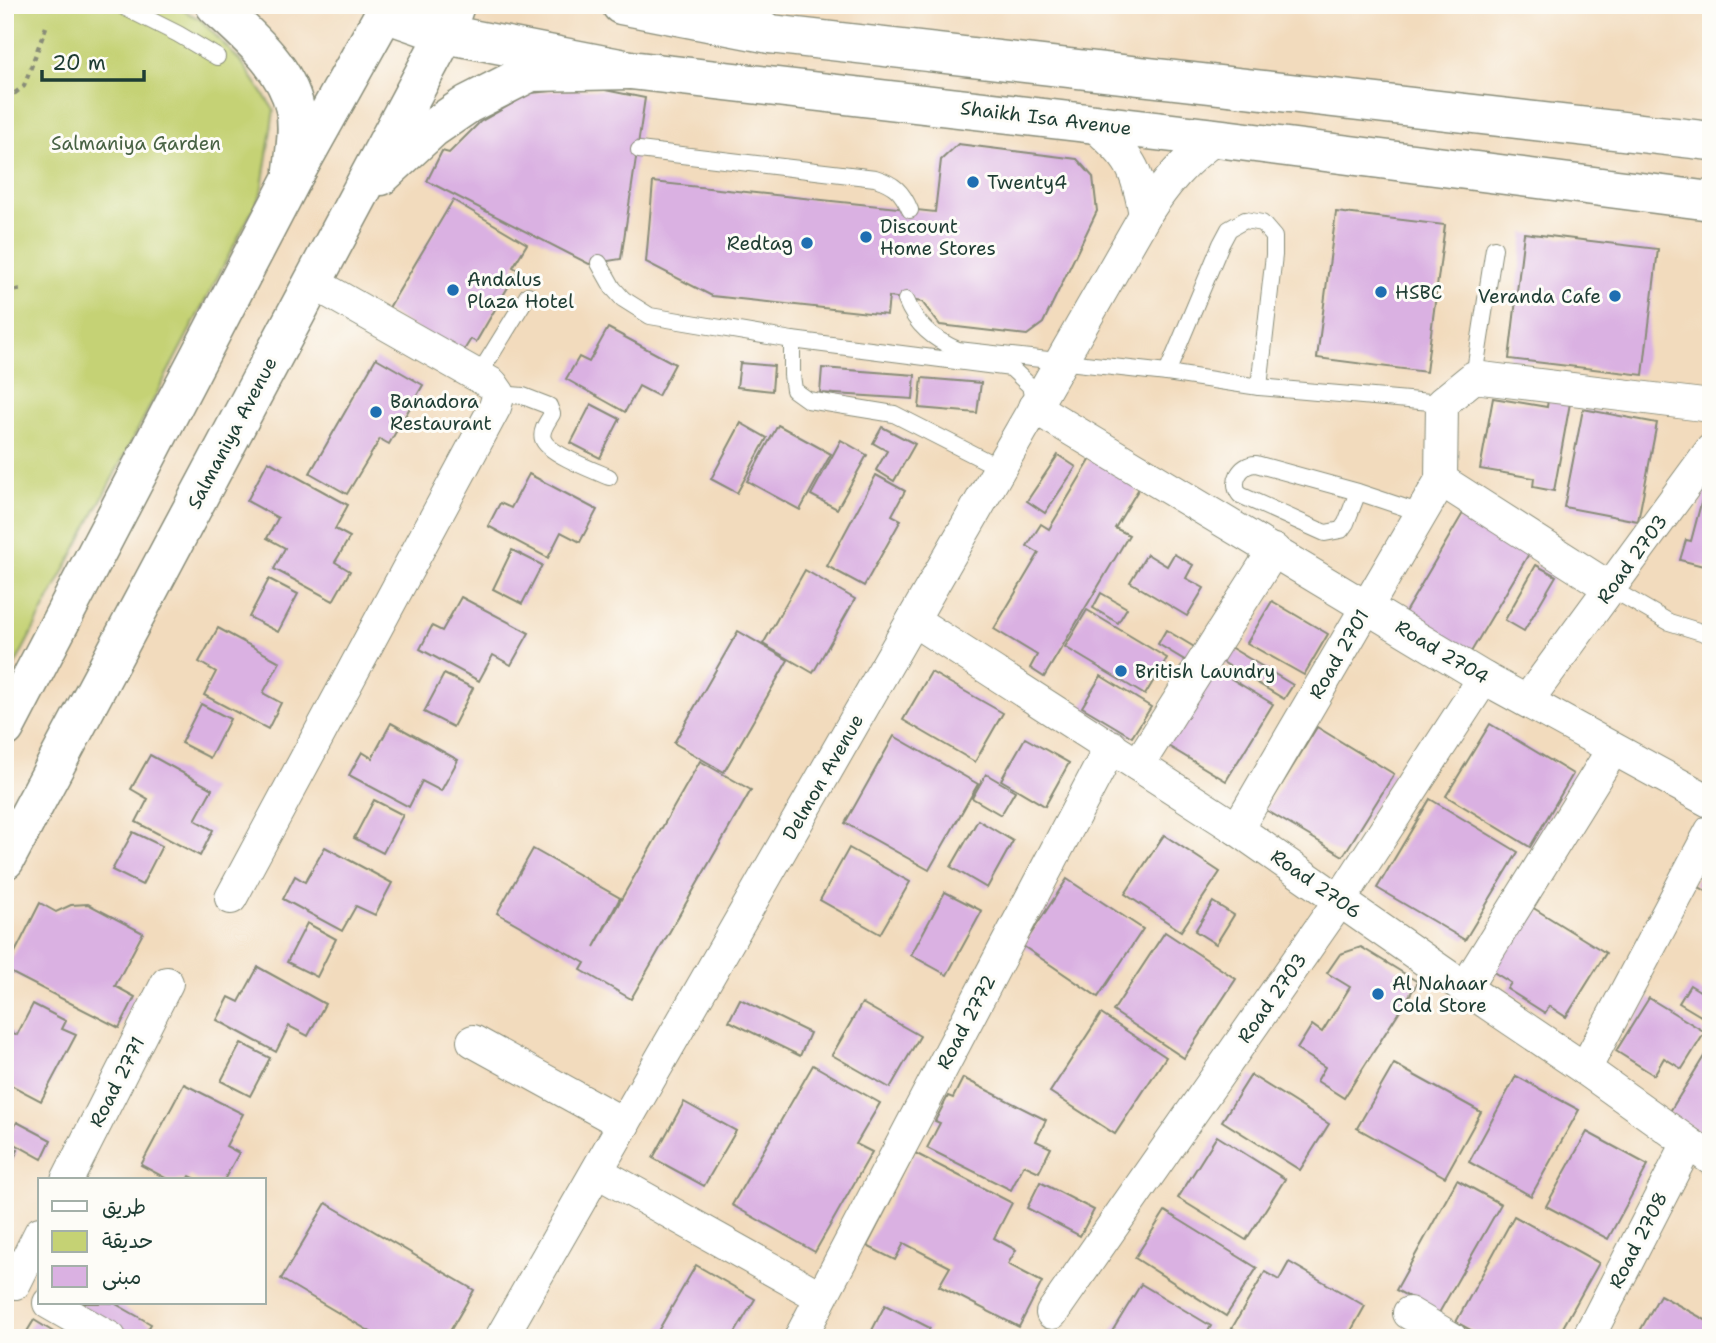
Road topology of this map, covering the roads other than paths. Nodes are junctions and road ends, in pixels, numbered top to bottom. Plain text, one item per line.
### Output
1 (120, 5) edge
2 (215, 5) edge
3 (621, 5) edge
4 (719, 5) edge
5 (387, 9) edge
6 (450, 20) edge
7 (770, 34) junction
8 (217, 57) dead end
9 (630, 70) junction
10 (1093, 123) junction
11 (1216, 138) junction
12 (1711, 141) edge
13 (639, 150) dead end
14 (292, 179) junction
15 (356, 199) junction
16 (1711, 201) edge
17 (911, 209) dead end
18 (1145, 215) junction
19 (1494, 248) dead end
20 (599, 263) dead end
21 (312, 282) junction
22 (528, 295) dead end
23 (906, 300) dead end
24 (792, 340) junction
25 (1060, 361) junction
26 (1167, 373) junction
27 (1475, 377) junction
28 (489, 385) junction
29 (1259, 387) junction
30 (1442, 403) junction
31 (1711, 406) edge
32 (1034, 407) junction
33 (1711, 450) edge
34 (1000, 468) junction
35 (609, 477) dead end
36 (1441, 481) junction
37 (1358, 492) junction
38 (1421, 513) junction
39 (1274, 550) junction
40 (1611, 588) junction
41 (1367, 606) junction
42 (913, 620) junction
43 (1711, 635) edge
44 (1484, 678) junction
45 (1527, 701) junction
46 (5, 728) edge
47 (1111, 746) junction
48 (1613, 749) junction
49 (1138, 765) junction
50 (1711, 802) edge
51 (1237, 829) junction
52 (1711, 831) edge
53 (5, 860) edge
54 (230, 898) dead end
55 (1340, 900) junction
56 (167, 983) dead end
57 (1465, 988) junction
58 (472, 1041) dead end
59 (1585, 1069) junction
60 (624, 1124) junction
61 (1699, 1151) edge
62 (598, 1172) junction
63 (68, 1178) edge
64 (38, 1238) edge
65 (20, 1286) edge
66 (821, 1297) junction
67 (51, 1304) edge
68 (1052, 1313) dead end
69 (1409, 1313) dead end
70 (110, 1338) edge
71 (501, 1338) edge
72 (800, 1338) edge
73 (1451, 1338) edge
74 (1588, 1338) edge

1 - 8 lane
2 - 14 main road
3 - 7 main road
4 - 7 main road
5 - 6 main road, Shaikh Isa Avenue
5 - 14 main road
6 - 9 main road, Shaikh Isa Avenue
6 - 15 main road, Salmaniya Avenue
7 - 12 main road
9 - 10 main road, Shaikh Isa Avenue
9 - 15 main road
10 - 11 main road, Shaikh Isa Avenue
10 - 18 street
11 - 16 main road, Shaikh Isa Avenue
11 - 18 street, Delmon Avenue
13 - 17 lane
14 - 46 main road
15 - 21 main road, Salmaniya Avenue
18 - 25 street, Delmon Avenue
19 - 27 lane
20 - 24 lane
21 - 28 street
21 - 53 main road, Salmaniya Avenue
22 - 28 lane
23 - 25 lane
24 - 32 lane
24 - 34 lane
25 - 26 lane
25 - 32 street, Delmon Avenue
26 - 29 lane
26 - 29 lane
27 - 30 street
27 - 31 street
28 - 35 lane
28 - 54 street
29 - 30 lane
30 - 36 street
32 - 34 street, Delmon Avenue
32 - 39 street, Road 2704
33 - 40 street, Road 2703
34 - 42 street, Delmon Avenue
36 - 38 street, Road 2701
36 - 40 street
37 - 37 lane
37 - 38 lane
38 - 41 street, Road 2701
39 - 41 street, Road 2704
39 - 49 street
40 - 43 lane
40 - 45 street, Road 2703
41 - 44 street, Road 2704
41 - 51 street, Road 2701
42 - 47 street, Road 2706
42 - 60 street, Delmon Avenue
44 - 45 street, Road 2704
44 - 55 street, Road 2703
45 - 48 street, Road 2704
47 - 49 street, Road 2706
47 - 66 street, Road 2772
48 - 50 street, Road 2704
48 - 57 street
49 - 51 street, Road 2706
51 - 55 street, Road 2706
52 - 59 street
55 - 57 street, Road 2706
55 - 68 street, Road 2703
56 - 63 street, Road 2771
57 - 59 street, Road 2706
58 - 60 street
59 - 61 street, Road 2706
60 - 62 street, Delmon Avenue
61 - 74 street, Road 2708
62 - 66 street
62 - 71 street, Delmon Avenue
64 - 65 street
66 - 72 street, Road 2772
67 - 70 street
69 - 73 street

